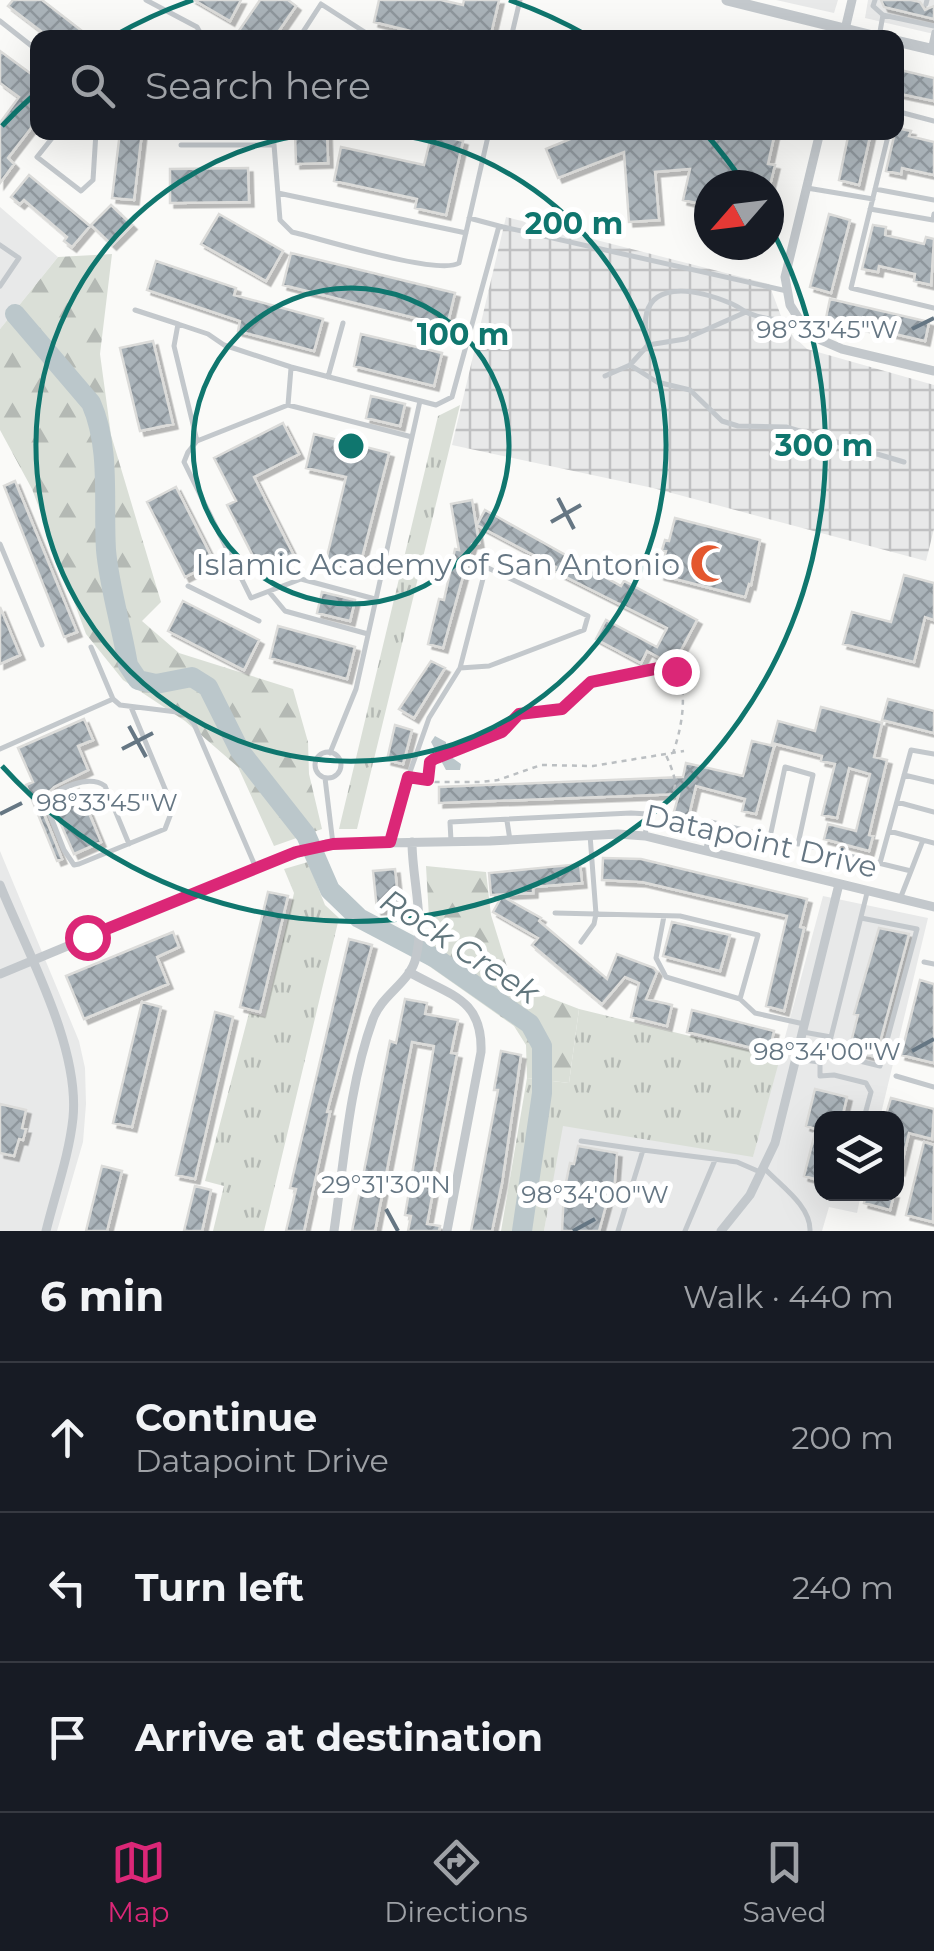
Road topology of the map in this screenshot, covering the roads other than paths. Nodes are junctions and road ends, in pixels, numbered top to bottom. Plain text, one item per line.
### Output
1 (146, 0) edge
2 (520, 0) edge
3 (727, 0) edge
4 (852, 0) edge
5 (874, 0) edge
6 (883, 11) junction
7 (0, 22) edge
8 (934, 29) edge
9 (199, 30) edge
10 (303, 30) edge
11 (362, 30) edge
12 (513, 30) edge
13 (833, 30) edge
14 (845, 30) edge
15 (881, 30) edge
16 (904, 43) edge
17 (30, 45) edge
18 (932, 49) edge
19 (904, 113) edge
20 (934, 121) edge
21 (51, 140) edge
22 (96, 140) edge
23 (274, 140) edge
24 (487, 140) edge
25 (818, 140) edge
26 (887, 140) edge
27 (181, 145) dead end
28 (274, 145) junction
29 (806, 188) junction
30 (875, 189) junction
31 (278, 193) junction
32 (872, 199) junction
33 (934, 200) edge
34 (870, 208) junction
35 (934, 214) edge
36 (470, 218) junction
37 (499, 226) junction
38 (466, 233) junction
39 (0, 246) edge
40 (0, 286) edge
41 (787, 291) junction
42 (934, 308) edge
43 (136, 310) dead end
44 (746, 312) junction
45 (343, 323) dead end
46 (178, 324) junction
47 (802, 326) junction
48 (648, 346) junction
49 (630, 366) junction
50 (291, 367) junction
51 (934, 371) edge
52 (605, 376) dead end
53 (328, 377) junction
54 (420, 401) junction
55 (288, 405) junction
56 (412, 437) junction
57 (197, 441) junction
58 (904, 462) dead end
59 (0, 544) edge
60 (188, 586) dead end
61 (270, 593) junction
62 (251, 598) junction
63 (375, 599) junction
64 (243, 614) junction
65 (259, 622) dead end
66 (368, 634) junction
67 (42, 645) dead end
68 (91, 647) dead end
69 (460, 668) junction
70 (114, 699) junction
71 (131, 706) junction
72 (0, 748) edge
73 (330, 753) junction
74 (934, 754) edge
75 (904, 775) junction
76 (325, 778) junction
77 (934, 782) edge
78 (896, 802) junction
79 (934, 812) edge
80 (507, 820) junction
81 (889, 831) junction
82 (590, 835) junction
83 (645, 836) junction
84 (770, 837) junction
85 (510, 840) junction
86 (923, 840) junction
87 (390, 842) junction
88 (412, 842) junction
89 (451, 842) junction
90 (934, 843) edge
91 (129, 844) junction
92 (329, 844) junction
93 (798, 844) junction
94 (706, 849) junction
95 (880, 863) junction
96 (256, 868) junction
97 (910, 871) junction
98 (839, 884) junction
99 (0, 885) edge
100 (868, 891) junction
101 (900, 899) junction
102 (934, 907) edge
103 (556, 913) dead end
104 (596, 914) junction
105 (664, 916) junction
106 (861, 918) junction
107 (581, 942) dead end
108 (31, 961) junction
109 (924, 962) dead end
110 (934, 964) edge
111 (410, 972) junction
112 (0, 974) edge
113 (740, 999) junction
114 (804, 1028) junction
115 (831, 1037) junction
116 (827, 1053) junction
117 (796, 1058) junction
118 (818, 1062) junction
119 (896, 1076) dead end
120 (934, 1087) edge
121 (866, 1111) edge
122 (582, 1140) dead end
123 (643, 1150) junction
124 (715, 1159) junction
125 (764, 1171) junction
126 (46, 1231) edge
127 (334, 1231) edge
128 (447, 1231) edge
129 (618, 1231) edge
130 (685, 1231) edge
131 (720, 1231) edge
132 (810, 1231) edge

1 - 9 lane
2 - 12 lane
3 - 13 street
4 - 14 street
5 - 6 lane
6 - 8 lane
6 - 15 lane
7 - 17 lane
8 - 18 lane
10 - 11 lane
16 - 18 street
19 - 20 lane
21 - 22 lane
23 - 28 lane
24 - 36 lane
25 - 29 street
26 - 30 lane
27 - 28 lane
28 - 31 lane
29 - 32 lane
29 - 41 street
30 - 32 lane
30 - 33 lane
31 - 38 lane
31 - 38 lane
32 - 34 lane
34 - 35 lane
34 - 42 lane
36 - 37 lane
36 - 38 lane
37 - 41 lane
37 - 54 lane
39 - 40 lane
41 - 47 street
43 - 46 lane
44 - 47 lane
44 - 48 lane
44 - 48 lane
45 - 53 lane
46 - 50 lane
46 - 57 lane
47 - 51 street
48 - 49 lane
49 - 52 lane
49 - 58 lane
50 - 53 lane
50 - 55 lane
53 - 54 lane
54 - 56 lane
55 - 56 lane
55 - 57 lane
56 - 63 lane
57 - 62 lane
59 - 67 lane
60 - 64 lane
61 - 62 lane
61 - 63 lane
61 - 66 lane
62 - 64 lane
63 - 66 lane
64 - 65 lane
66 - 73 lane
68 - 70 lane
69 - 69 lane
69 - 87 lane
70 - 71 lane
70 - 72 lane
71 - 91 lane
71 - 96 lane
73 - 76 lane
73 - 76 lane
74 - 75 lane
75 - 77 lane
75 - 78 lane
76 - 92 lane
78 - 79 lane
78 - 81 lane
80 - 83 lane
80 - 85 lane
80 - 89 lane
81 - 86 lane
81 - 95 lane
82 - 83 street, Datapoint Drive
82 - 85 street, Datapoint Drive
82 - 104 lane
83 - 94 street, Datapoint Drive
84 - 93 lane
84 - 93 lane
84 - 94 lane
85 - 89 street, Datapoint Drive
86 - 90 lane
86 - 97 lane
87 - 88 street, Datapoint Drive
87 - 92 street, Datapoint Drive
88 - 89 street, Datapoint Drive
88 - 111 street
91 - 91 lane
92 - 96 street, Datapoint Drive
93 - 95 lane
94 - 98 street, Datapoint Drive
95 - 97 lane
96 - 108 street, Datapoint Drive
97 - 101 lane
98 - 100 street, Datapoint Drive
98 - 114 street
99 - 108 street
100 - 101 street, Datapoint Drive
100 - 106 lane
101 - 102 street, Datapoint Drive
103 - 104 lane
104 - 105 lane
104 - 107 lane
105 - 113 lane
105 - 113 lane
106 - 115 lane
106 - 116 lane
108 - 112 street, Datapoint Drive
108 - 126 street
109 - 110 lane
111 - 127 street
111 - 128 street
113 - 114 lane
114 - 115 lane
114 - 117 street
115 - 116 lane
116 - 118 lane
117 - 118 lane
117 - 125 street
118 - 121 lane
119 - 120 lane
122 - 123 lane
123 - 124 lane
123 - 129 lane
124 - 125 lane
124 - 130 lane
125 - 131 street
125 - 132 lane

